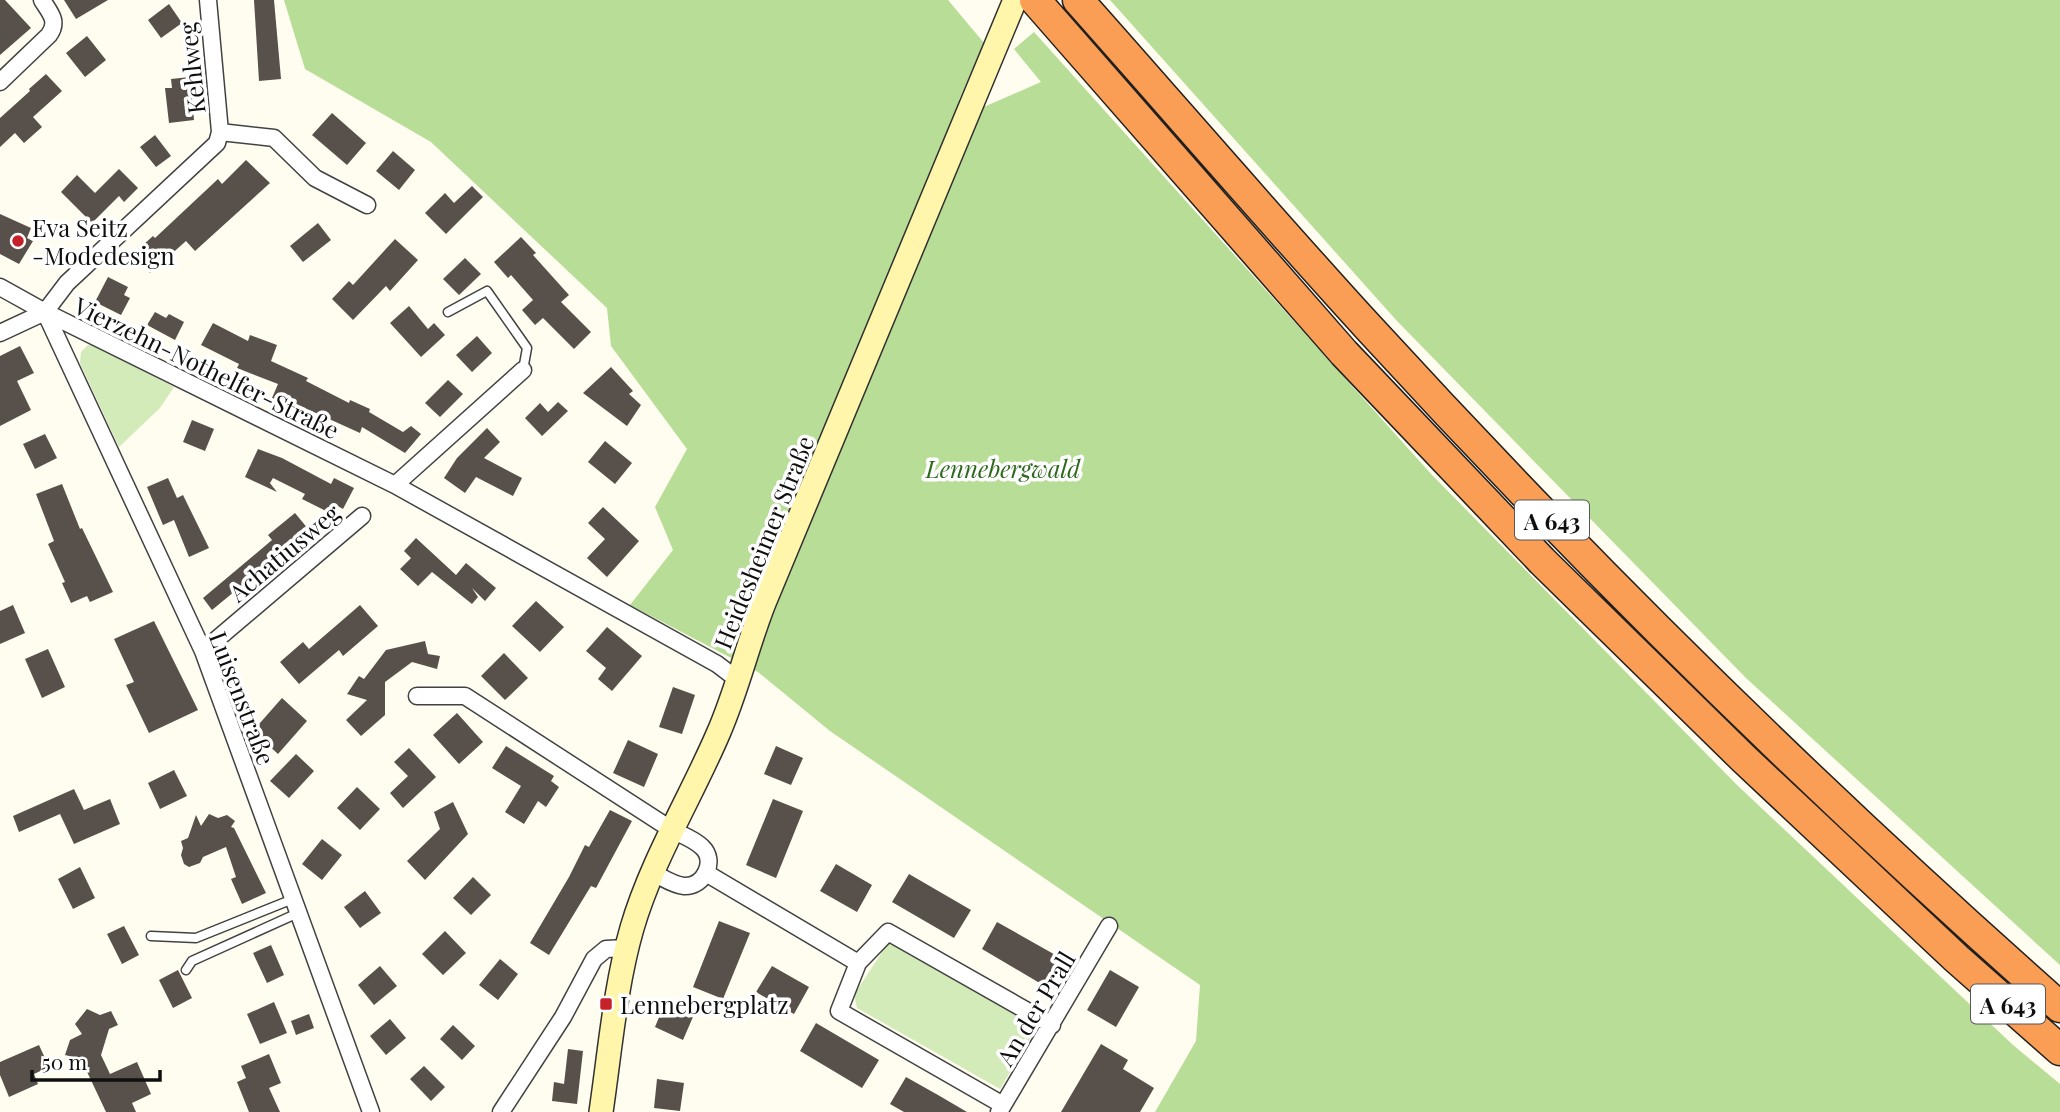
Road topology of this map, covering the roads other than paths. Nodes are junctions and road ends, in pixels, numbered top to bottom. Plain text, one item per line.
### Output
1 (42, 0) edge
2 (208, 0) edge
3 (1015, 0) edge
4 (1035, 0) edge
5 (1078, 0) edge
6 (0, 82) edge
7 (220, 132) junction
8 (368, 205) dead end
9 (0, 287) edge
10 (45, 312) junction
11 (448, 312) dead end
12 (0, 333) edge
13 (523, 370) joint
14 (395, 485) junction
15 (362, 516) dead end
16 (202, 651) junction
17 (738, 680) junction
18 (417, 696) dead end
19 (672, 830) junction
20 (653, 873) junction
21 (706, 873) junction
22 (295, 906) junction
23 (1109, 926) dead end
24 (151, 936) dead end
25 (627, 948) junction
26 (858, 963) junction
27 (186, 970) dead end
28 (2060, 1007) edge
29 (1052, 1024) junction
30 (2060, 1050) edge
31 (1001, 1108) edge
32 (371, 1112) edge
33 (501, 1112) edge
34 (601, 1112) edge

1 - 6 street
2 - 7 street, Kehlweg
3 - 17 main road, Heidesheimer Straße
4 - 30 highway, A 643
5 - 28 highway, A 643
7 - 8 street, Kehlweg
7 - 10 street, Kehlweg
9 - 10 street, Vierzehn-Nothelfer-Straße
10 - 12 street
10 - 14 street, Vierzehn-Nothelfer-Straße
10 - 16 street, Luisenstraße
11 - 13 lane
13 - 14 street
14 - 17 street, Vierzehn-Nothelfer-Straße
15 - 16 street, Achatiusweg
16 - 22 street, Luisenstraße
17 - 19 main road, Heidesheimer Straße
18 - 19 street
19 - 20 main road
19 - 21 street
20 - 21 street
20 - 25 main road
21 - 26 street
22 - 24 lane
22 - 27 lane
22 - 32 street, Luisenstraße
23 - 29 street, An der Prall
25 - 33 street
25 - 34 main road
26 - 29 street
26 - 31 street
29 - 31 street, An der Prall

